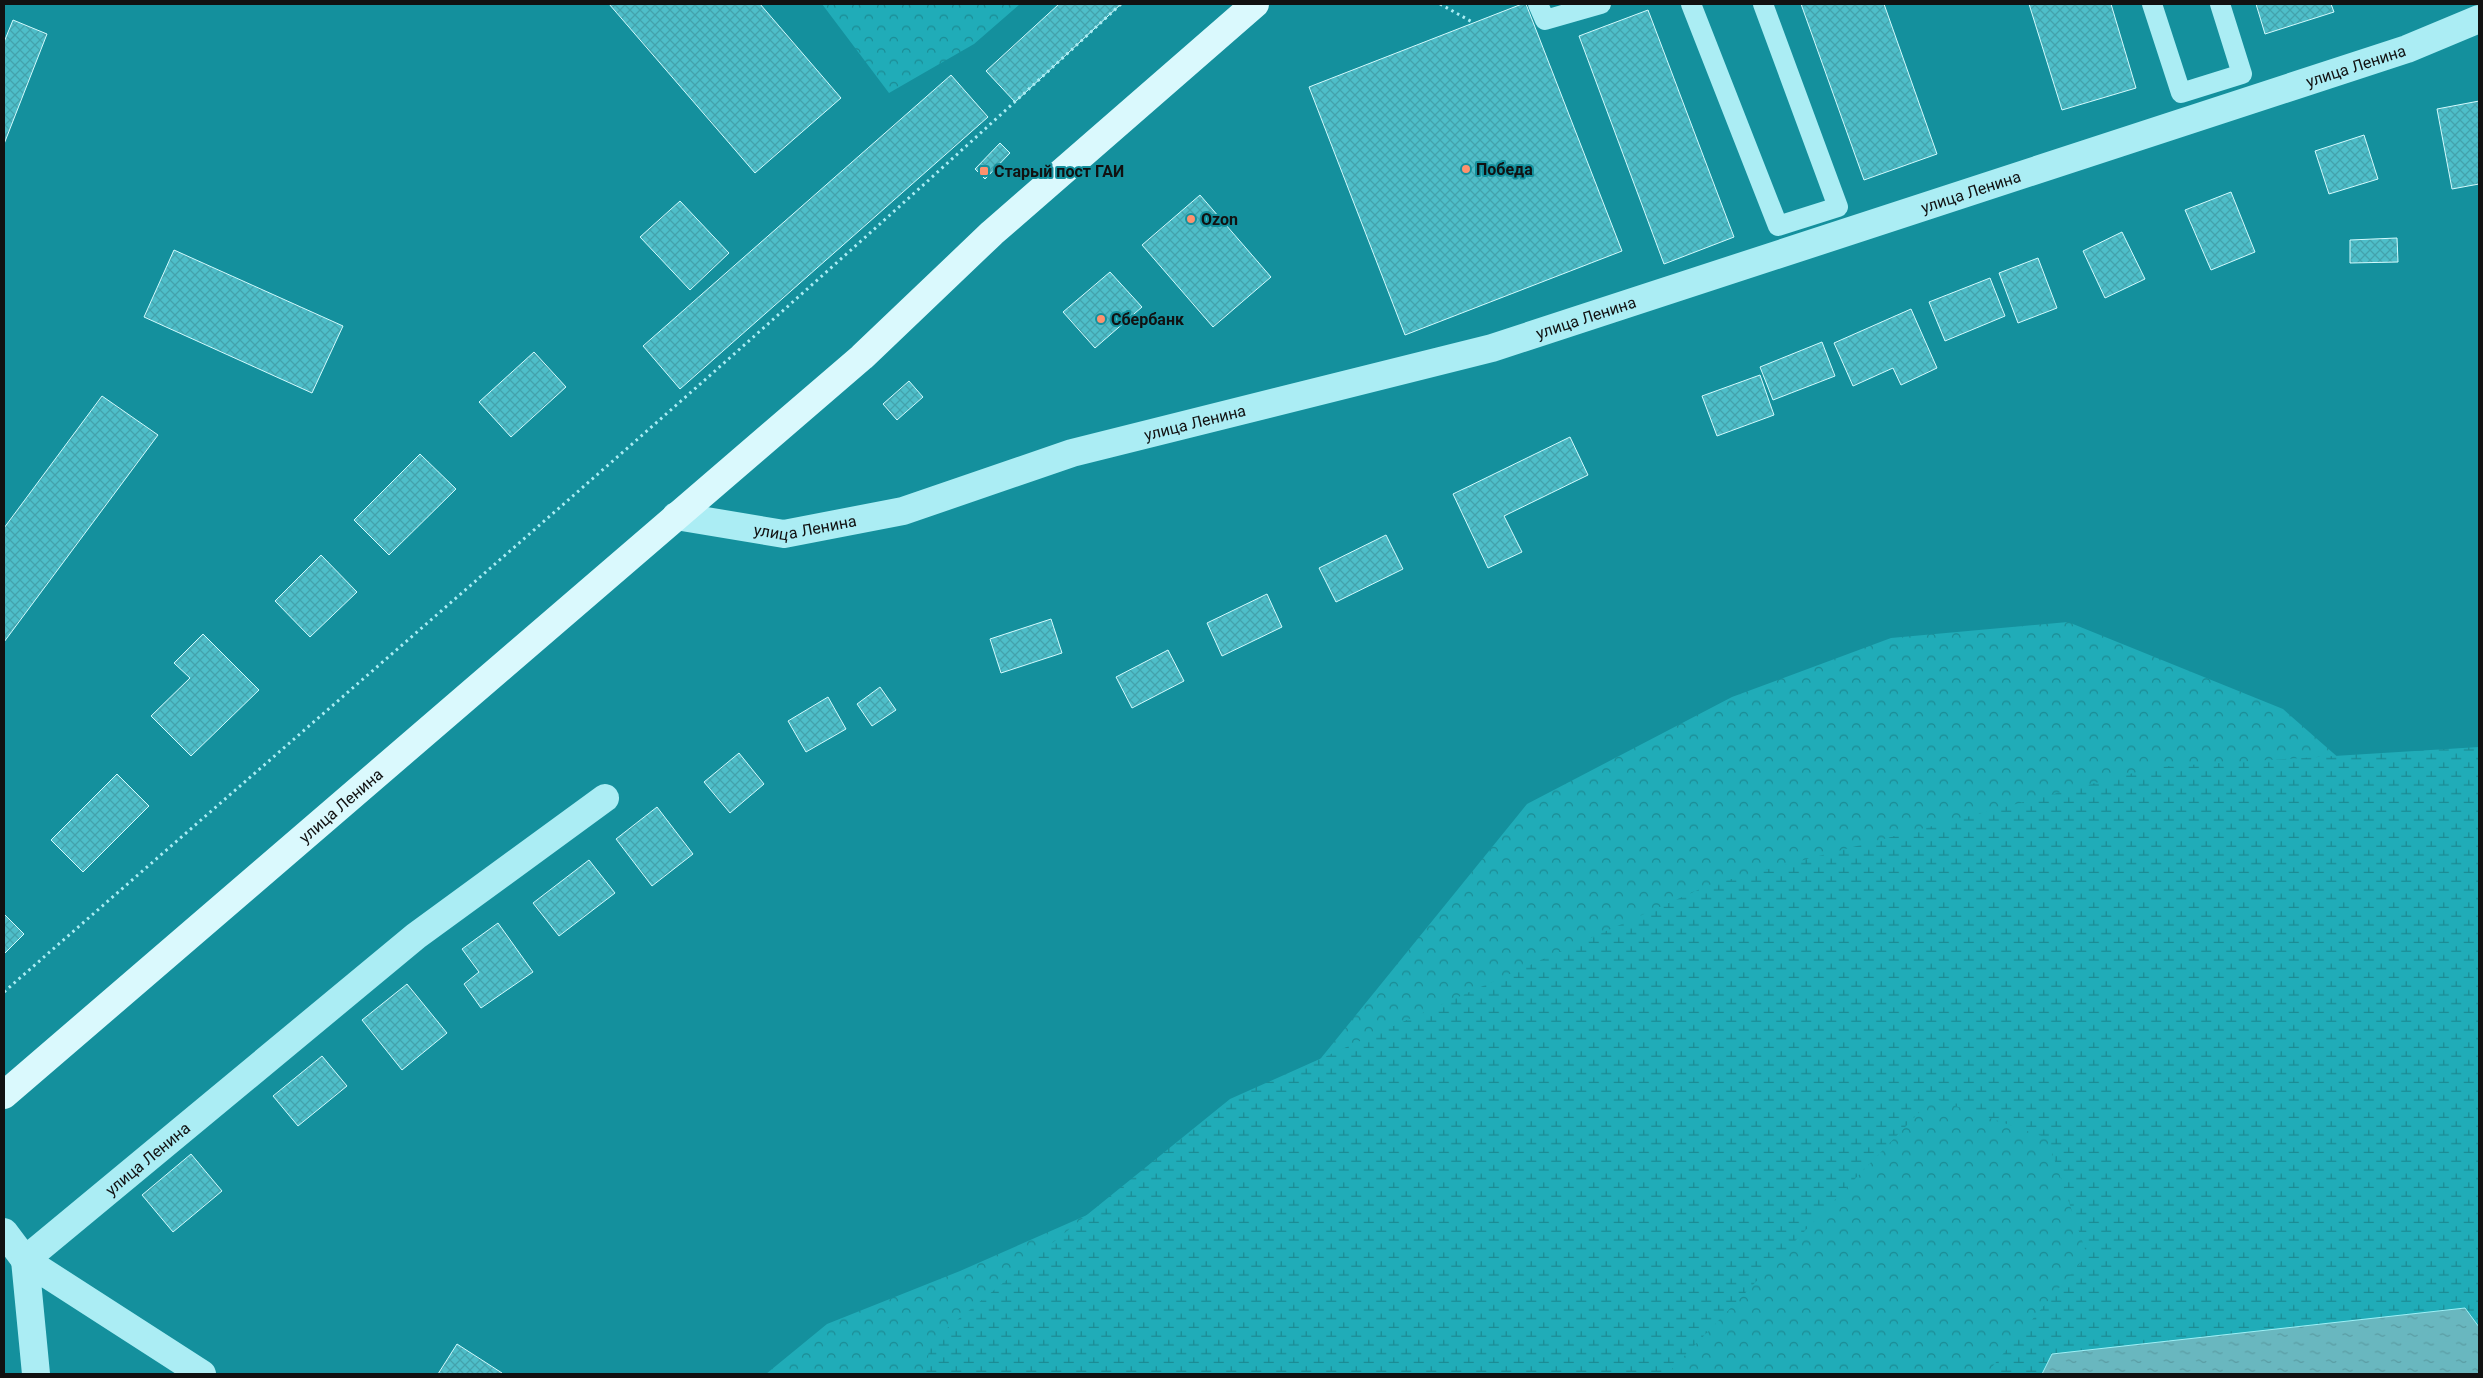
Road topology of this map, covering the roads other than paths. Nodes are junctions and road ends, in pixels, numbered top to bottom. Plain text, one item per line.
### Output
1 (1254, 4) edge
2 (1538, 4) edge
3 (1601, 4) edge
4 (1691, 4) edge
5 (1763, 4) edge
6 (2152, 4) edge
7 (2220, 4) edge
8 (2479, 19) edge
9 (676, 516) junction
10 (605, 798) dead end
11 (4, 1094) edge
12 (4, 1232) edge
13 (25, 1260) junction
14 (36, 1374) edge
15 (202, 1374) edge

1 - 9 main road, улица Ленина
2 - 3 lane
4 - 5 lane
6 - 7 lane
8 - 9 street, улица Ленина
9 - 11 main road, улица Ленина
10 - 13 street, улица Ленина
12 - 13 street
13 - 14 street
13 - 15 street

